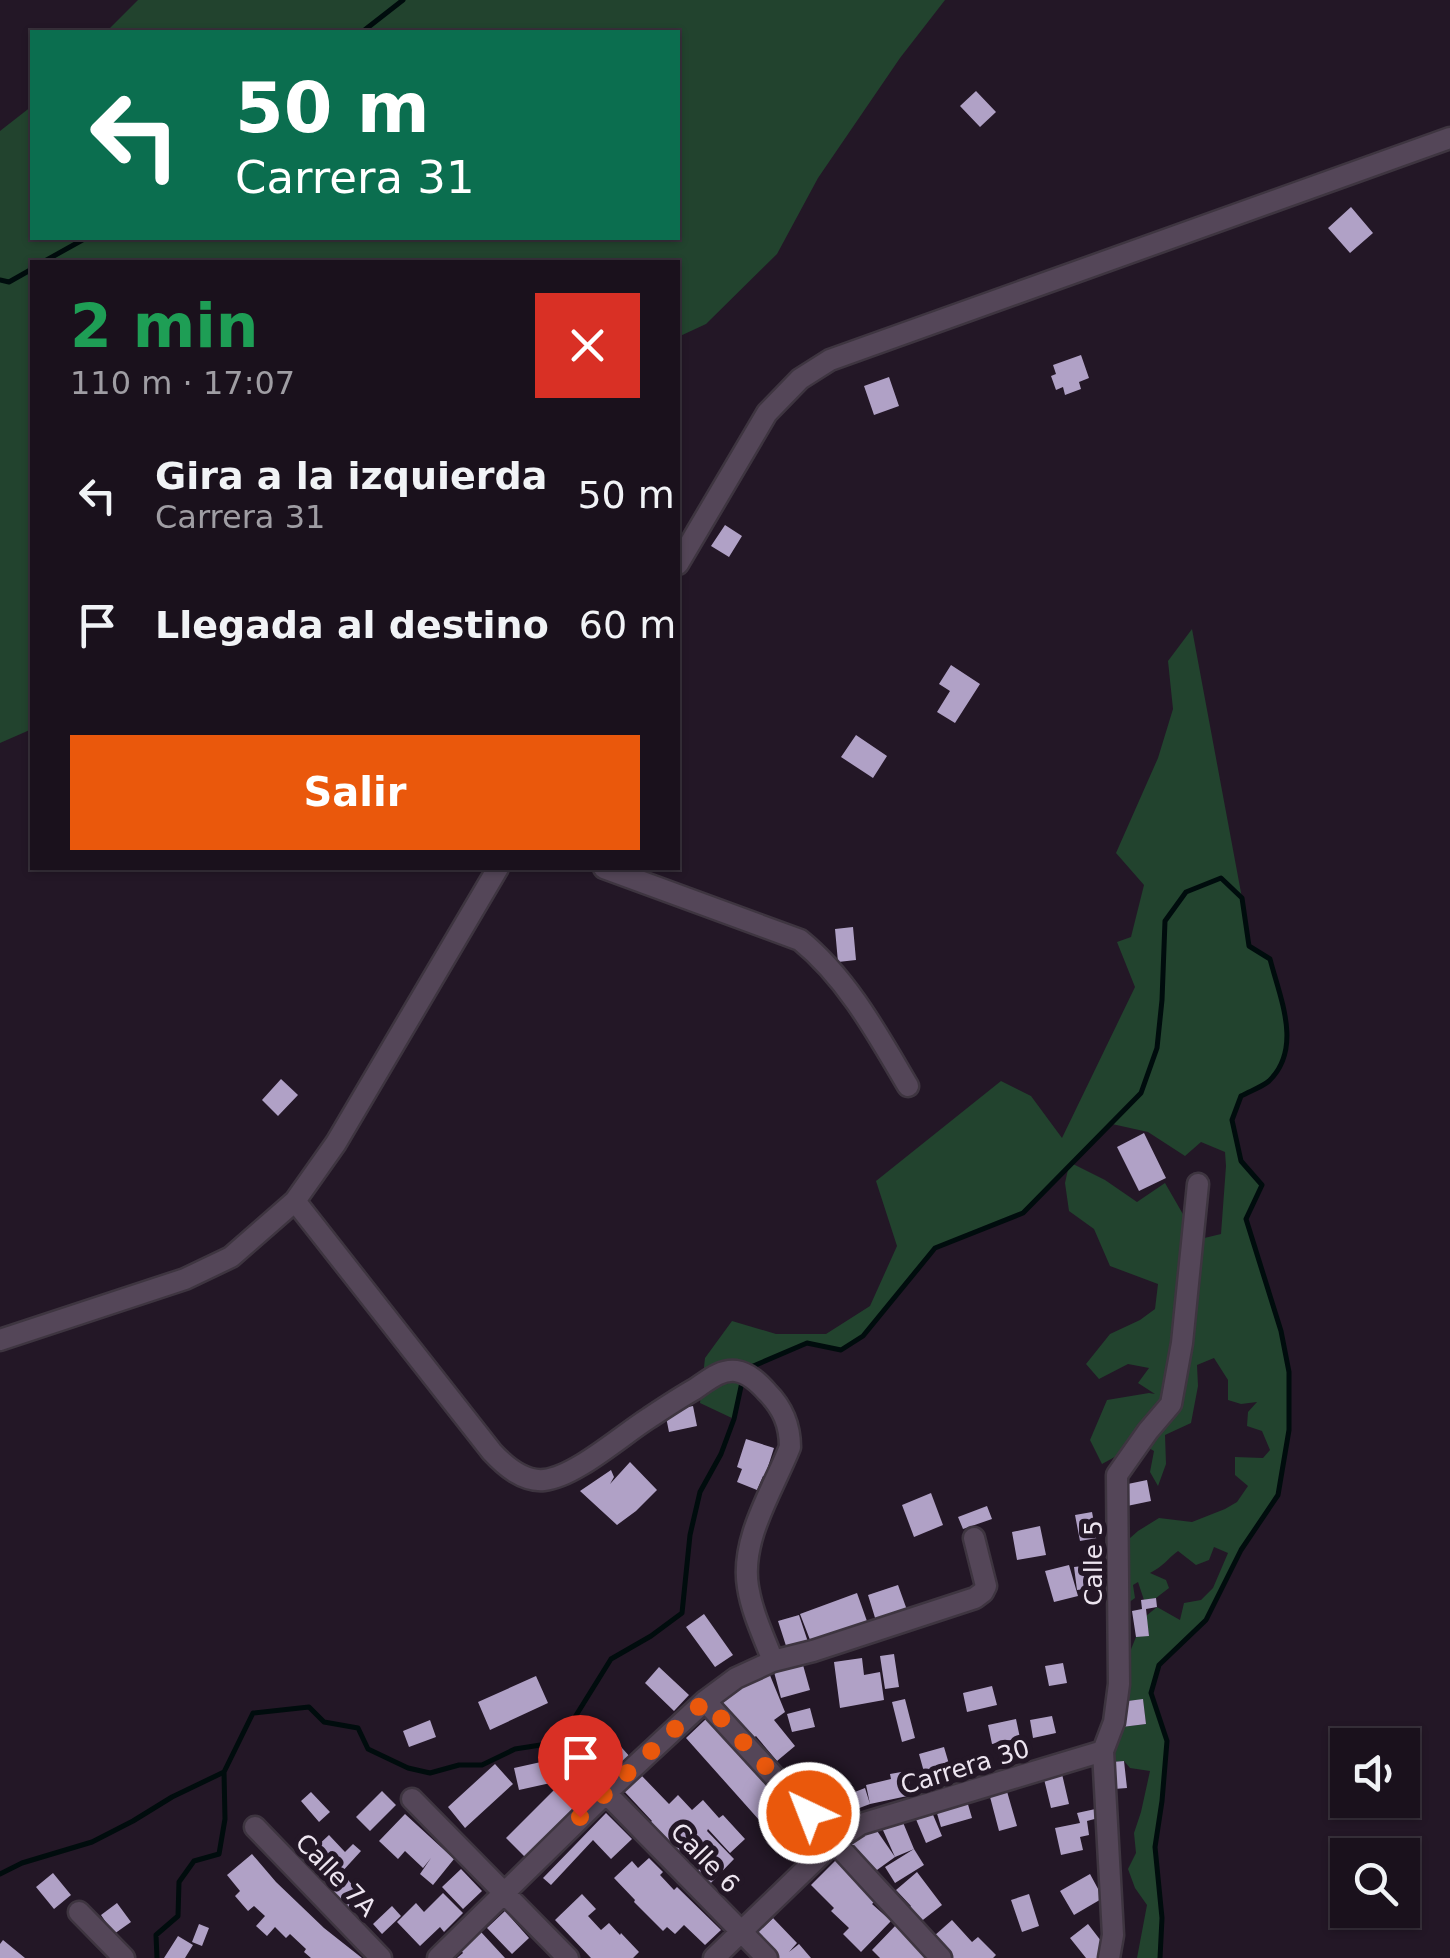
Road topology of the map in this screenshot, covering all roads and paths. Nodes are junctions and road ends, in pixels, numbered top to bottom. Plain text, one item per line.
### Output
1 (1450, 138) edge
2 (680, 561) edge
3 (497, 870) edge
4 (609, 870) edge
5 (908, 1086) dead end
6 (1198, 1184) dead end
7 (294, 1201) junction
8 (0, 1340) edge
9 (974, 1538) dead end
10 (763, 1665) junction
11 (705, 1701) junction
12 (1103, 1751) junction
13 (606, 1792) junction
14 (412, 1800) dead end
15 (255, 1827) dead end
16 (834, 1841) junction
17 (504, 1892) junction
18 (79, 1912) dead end
19 (741, 1931) junction
20 (121, 1957) edge
21 (382, 1958) edge
22 (438, 1958) edge
23 (568, 1958) edge
24 (714, 1958) edge
25 (767, 1958) edge
26 (941, 1958) edge
27 (1110, 1958) edge

1 - 2 street
3 - 7 street
4 - 5 street
6 - 12 street, Calle 5
7 - 8 street
7 - 10 street
9 - 10 street
10 - 11 street
11 - 13 street
11 - 16 street
12 - 16 street, Carrera 30
12 - 27 street, Calle 5
13 - 17 street
13 - 19 street, Calle 6
14 - 17 street
15 - 21 street, Calle 7A
16 - 19 street, Carrera 30
16 - 26 street
17 - 22 street
17 - 23 street
18 - 20 street
19 - 24 street, Carrera 30
19 - 25 street, Calle 6

